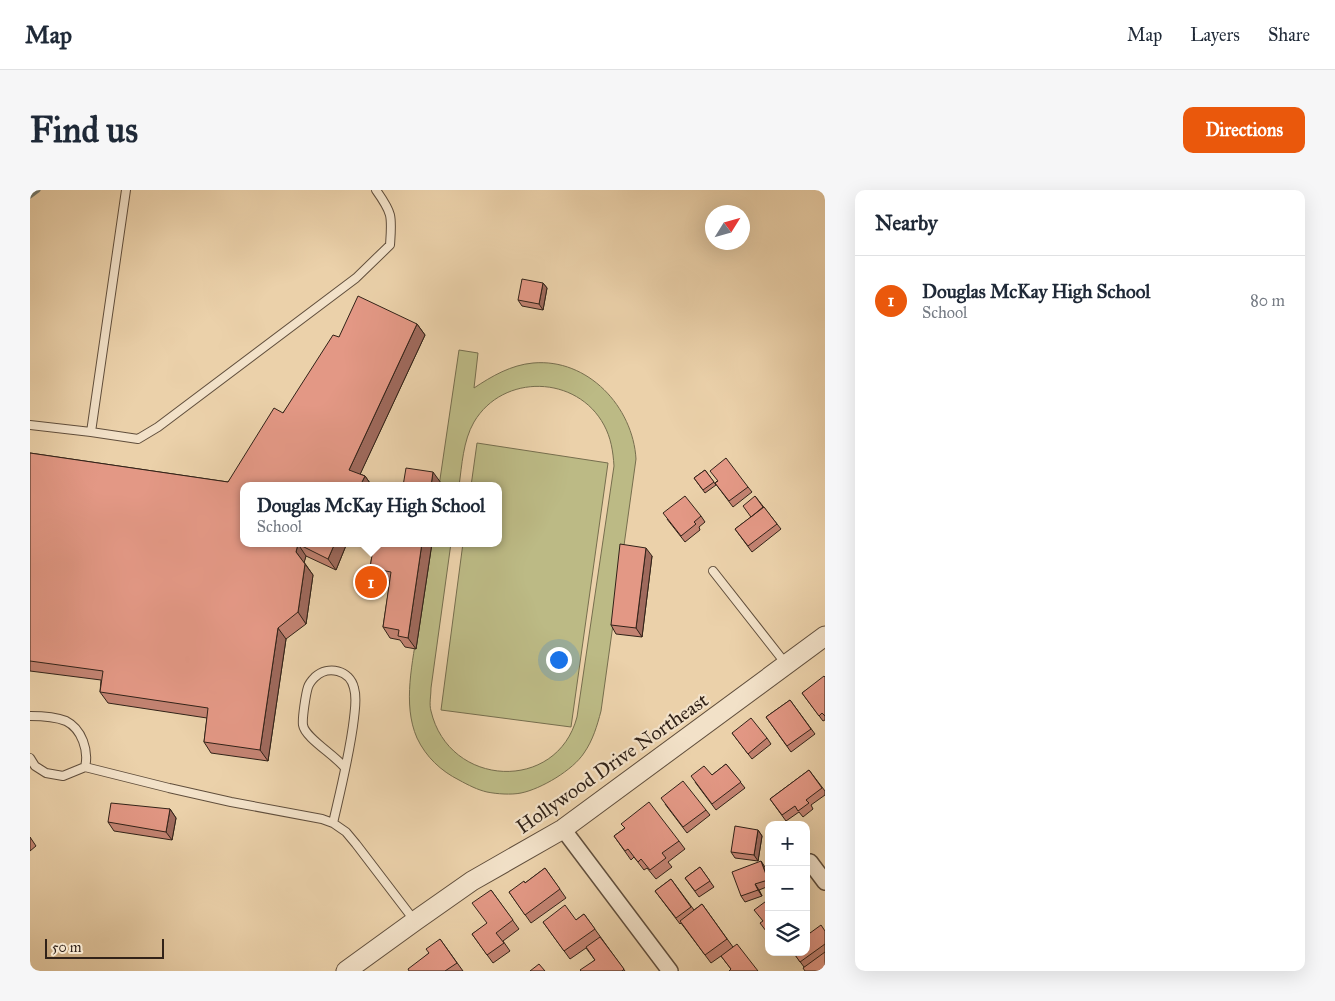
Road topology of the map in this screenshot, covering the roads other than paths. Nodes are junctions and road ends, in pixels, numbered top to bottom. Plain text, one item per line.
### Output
1 (126, 190) edge
2 (376, 190) edge
3 (30, 425) edge
4 (91, 432) junction
5 (713, 571) dead end
6 (825, 636) edge
7 (786, 665) junction
8 (30, 716) edge
9 (30, 758) edge
10 (85, 766) junction
11 (345, 768) junction
12 (334, 823) junction
13 (563, 829) junction
14 (810, 862) dead end
15 (825, 882) edge
16 (415, 921) junction
17 (346, 971) edge
18 (670, 971) edge

1 - 4 lane
2 - 4 lane
3 - 4 lane
5 - 7 lane
6 - 7 street, Hollywood Drive Northeast
7 - 13 street, Hollywood Drive Northeast
8 - 10 lane
9 - 10 lane
10 - 12 lane
11 - 11 lane
11 - 12 lane
12 - 16 lane
13 - 16 street, Hollywood Drive Northeast
13 - 18 street
14 - 15 street
16 - 17 street, Hollywood Drive Northeast

